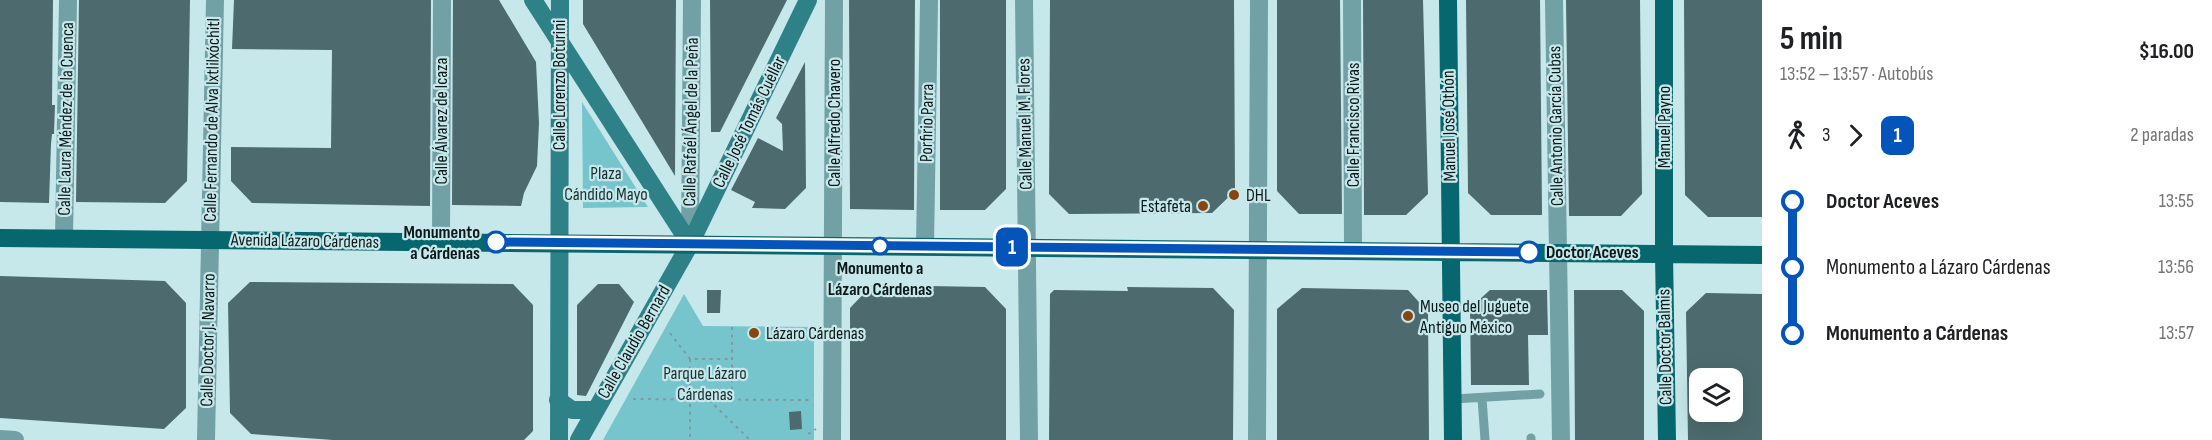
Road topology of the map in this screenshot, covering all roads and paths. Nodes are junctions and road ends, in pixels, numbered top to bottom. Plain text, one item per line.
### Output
1 (68, 0) edge
2 (215, 0) edge
3 (442, 0) edge
4 (533, 0) edge
5 (560, 0) edge
6 (692, 0) edge
7 (808, 0) edge
8 (834, 0) edge
9 (929, 0) edge
10 (1024, 0) edge
11 (1258, 0) edge
12 (1352, 0) edge
13 (1448, 0) edge
14 (1554, 0) edge
15 (1664, 0) edge
16 (559, 42) junction
17 (0, 238) edge
18 (64, 238) junction
19 (209, 240) junction
20 (441, 242) junction
21 (559, 243) junction
22 (690, 244) junction
23 (833, 246) junction
24 (925, 246) junction
25 (1027, 247) junction
26 (1258, 249) junction
27 (1353, 250) junction
28 (1451, 251) junction
29 (1558, 252) junction
30 (1664, 254) junction
31 (1762, 255) edge
32 (732, 327) dead end
33 (670, 333) dead end
34 (690, 359) junction
35 (732, 359) junction
36 (1539, 394) dead end
37 (1482, 398) junction
38 (633, 399) dead end
39 (1453, 399) junction
40 (558, 400) junction
41 (690, 400) junction
42 (709, 400) junction
43 (732, 400) junction
44 (808, 400) dead end
45 (595, 410) junction
46 (0, 439) edge
47 (15, 440) edge
48 (206, 440) edge
49 (559, 440) edge
50 (579, 440) edge
51 (690, 440) edge
52 (750, 440) edge
53 (832, 440) edge
54 (1029, 440) edge
55 (1257, 440) edge
56 (1453, 440) edge
57 (1485, 440) edge
58 (1561, 440) edge
59 (1667, 440) edge

1 - 18 street, Calle Laura Méndez de la Cuenca
2 - 19 street, Calle Fernando de Alva Ixtlilxóchitl
3 - 20 street, Calle Álvarez de Icaza
4 - 16 street
5 - 16 street, Calle Lorenzo Boturini
6 - 22 street, Calle Rafaél Ángel de la Peña
7 - 22 street, Calle José Tomás Cuéllar
8 - 23 street, Calle Alfredo Chavero
9 - 24 street, Porfirio Parra
10 - 25 street, Calle Manuel M. Flores
11 - 26 street
12 - 27 street, Calle Francisco Rivas
13 - 28 main road, Manuel José Othón
14 - 29 street, Calle Antonio García Cubas
15 - 30 main road, Manuel Payno
16 - 21 street, Calle Lorenzo Boturini
16 - 22 street
17 - 18 main road, Avenida Lázaro Cárdenas
18 - 19 main road, Avenida Lázaro Cárdenas
19 - 20 main road, Avenida Lázaro Cárdenas
19 - 48 street, Calle Doctor J. Navarro
20 - 21 main road, Avenida Lázaro Cárdenas
21 - 22 main road, Avenida Lázaro Cárdenas
21 - 40 street, Calle Lorenzo Boturini
22 - 23 main road, Avenida Lázaro Cárdenas
22 - 45 street, Calle Claudio Bernard
23 - 24 main road, Avenida Lázaro Cárdenas
23 - 53 street, Calle Alfredo Chavero
24 - 25 main road, Avenida Lázaro Cárdenas
25 - 26 main road, Avenida Lázaro Cárdenas
25 - 54 street, Calle Manuel M. Flores
26 - 27 main road, Avenida Lázaro Cárdenas
26 - 55 street
27 - 28 main road, Avenida Lázaro Cárdenas
28 - 29 main road, Avenida Lázaro Cárdenas
28 - 39 main road, Manuel José Othón
29 - 30 main road, Avenida Lázaro Cárdenas
29 - 58 street, Calle Antonio García Cubas
30 - 31 main road, Avenida Lázaro Cárdenas
30 - 59 main road, Calle Doctor Balmis
32 - 35 path
33 - 34 path
34 - 35 path
34 - 41 path
35 - 43 path
36 - 37 lane
37 - 39 lane
37 - 57 lane
38 - 41 path
39 - 56 main road, Manuel José Othón
40 - 45 street
40 - 49 street, Calle Lorenzo Boturini
41 - 42 path
41 - 51 path
42 - 43 path
42 - 52 path
43 - 44 path
45 - 50 street, Calle Claudio Bernard
46 - 47 street

